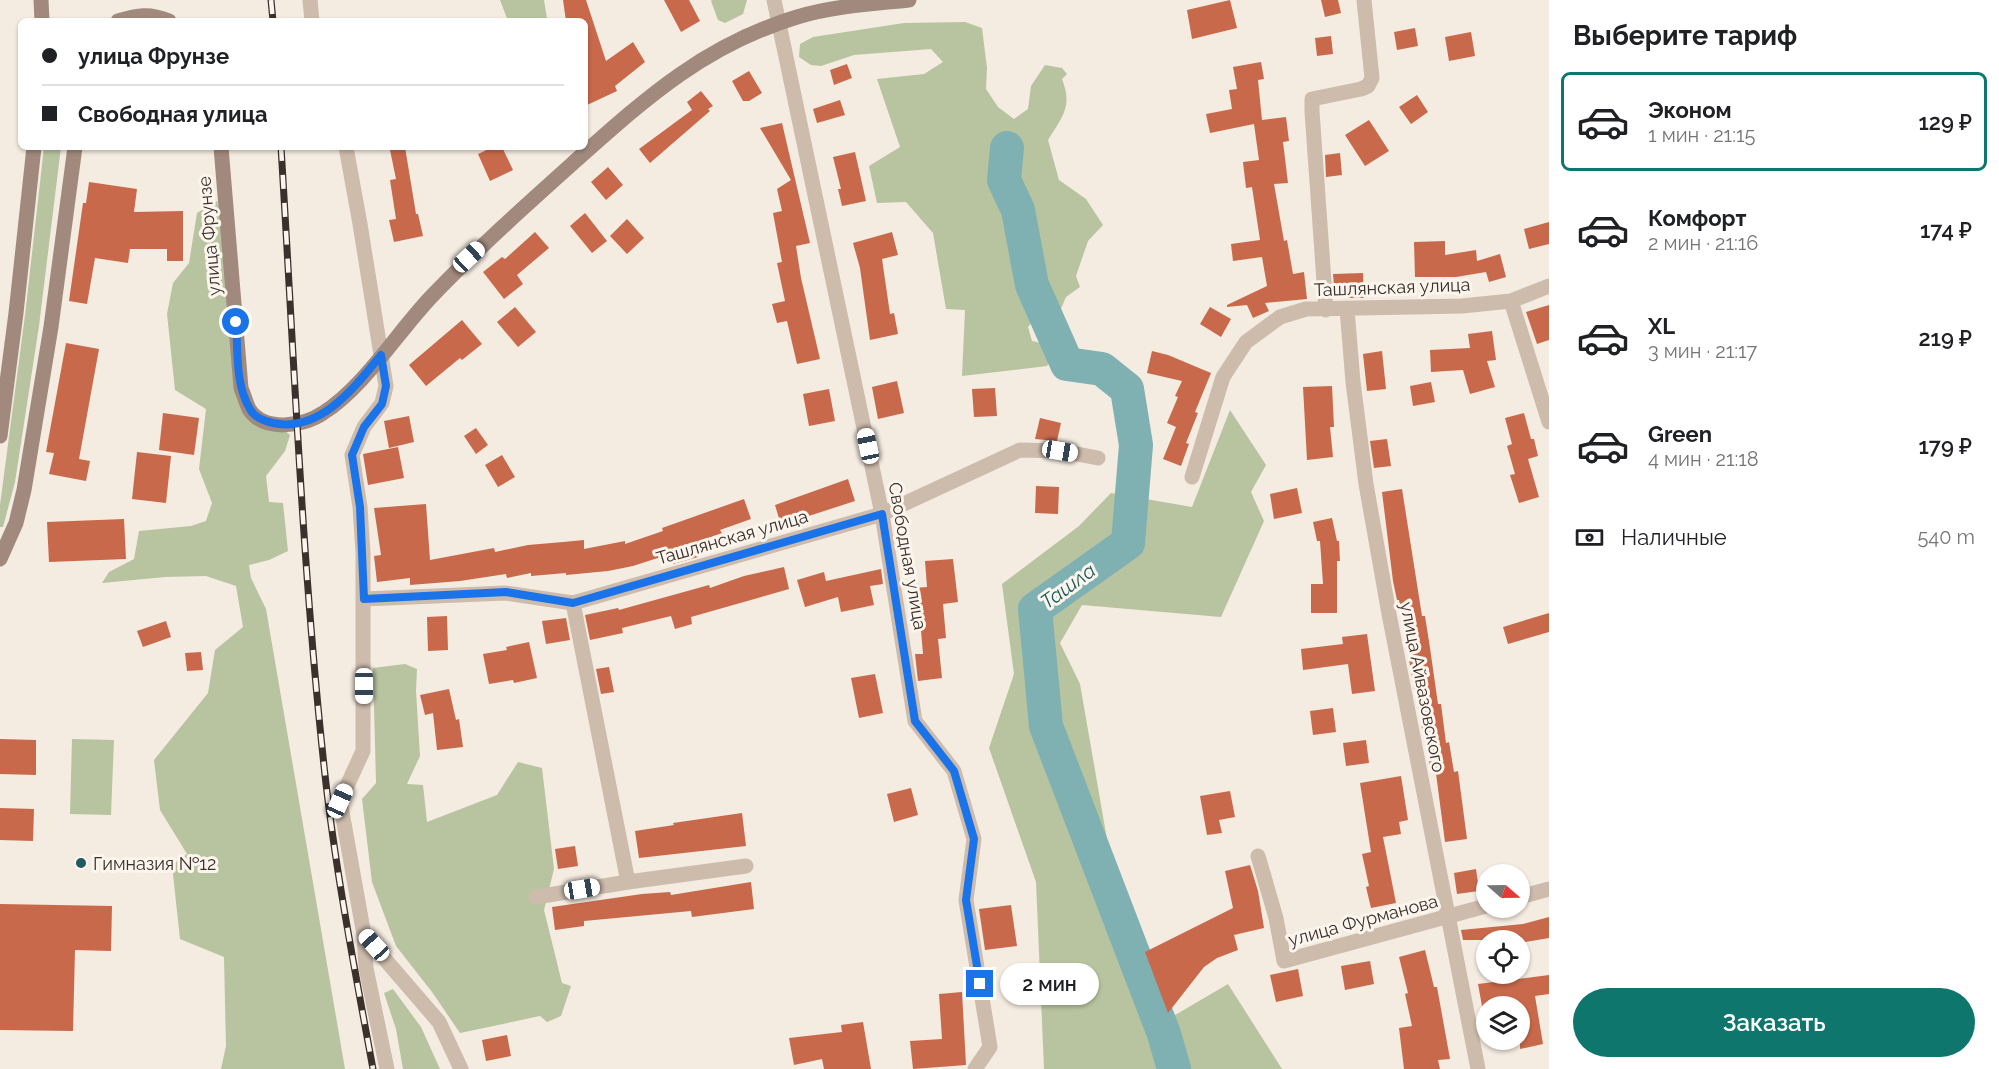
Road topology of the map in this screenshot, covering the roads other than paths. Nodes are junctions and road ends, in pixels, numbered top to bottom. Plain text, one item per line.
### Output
1 (41, 0) edge
2 (310, 0) edge
3 (774, 0) edge
4 (909, 0) edge
5 (1364, 0) edge
6 (42, 18) edge
7 (128, 18) edge
8 (161, 18) edge
9 (312, 18) edge
10 (778, 23) junction
11 (34, 150) edge
12 (75, 150) edge
13 (222, 150) edge
14 (347, 150) edge
15 (1549, 286) edge
16 (1511, 301) junction
17 (1347, 309) junction
18 (1326, 310) junction
19 (381, 355) junction
20 (1549, 422) edge
21 (0, 436) edge
22 (1098, 458) dead end
23 (1192, 477) dead end
24 (882, 514) junction
25 (0, 559) edge
26 (364, 599) junction
27 (573, 603) junction
28 (1258, 856) dead end
29 (746, 867) dead end
30 (628, 882) junction
31 (1549, 889) edge
32 (1530, 894) edge
33 (536, 897) dead end
34 (1476, 909) edge
35 (1449, 917) junction
36 (364, 935) junction
37 (387, 1069) edge
38 (460, 1069) edge
39 (975, 1069) edge
40 (1478, 1069) edge

1 - 6 main road
2 - 9 street
3 - 10 street, Свободная улица
4 - 10 main road, улица Фрунзе
5 - 18 street
7 - 8 main road
10 - 19 main road, улица Фрунзе
10 - 24 street, Свободная улица
11 - 21 main road
12 - 25 main road
13 - 19 main road, улица Фрунзе
14 - 19 street
15 - 16 street, Ташлянская улица
16 - 17 street, Ташлянская улица
16 - 20 street
17 - 18 street, Ташлянская улица
17 - 35 street, улица Айвазовского
18 - 23 street, Ташлянская улица
19 - 26 street
22 - 24 street, Ташлянская улица
24 - 27 street, Ташлянская улица
24 - 39 street, Свободная улица
26 - 27 street, Ташлянская улица
26 - 36 street
27 - 30 street
28 - 35 street, улица Фурманова
29 - 30 street
30 - 33 street
31 - 32 street
34 - 35 street, улица Фурманова
35 - 40 street, улица Айвазовского
36 - 37 street
36 - 38 street

